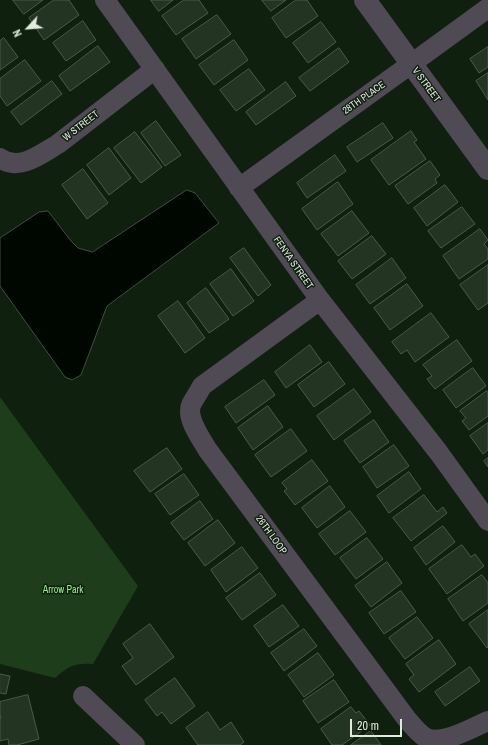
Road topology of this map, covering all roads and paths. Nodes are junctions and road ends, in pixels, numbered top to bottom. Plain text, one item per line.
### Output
1 (105, 0) edge
2 (365, 0) edge
3 (488, 8) edge
4 (411, 64) junction
5 (154, 69) junction
6 (0, 158) edge
7 (488, 169) edge
8 (240, 188) junction
9 (320, 300) junction
10 (488, 521) edge
11 (83, 696) dead end
12 (488, 721) edge
13 (134, 745) edge

1 - 5 street, FENYA STREET
2 - 4 street, V STREET
3 - 4 street, 28TH PLACE
4 - 7 street, V STREET
4 - 8 street, 28TH PLACE
5 - 6 street, W STREET
5 - 8 street, FENYA STREET
8 - 9 street, FENYA STREET
9 - 10 street, FENYA STREET
9 - 12 street, 26TH LOOP
11 - 13 street

